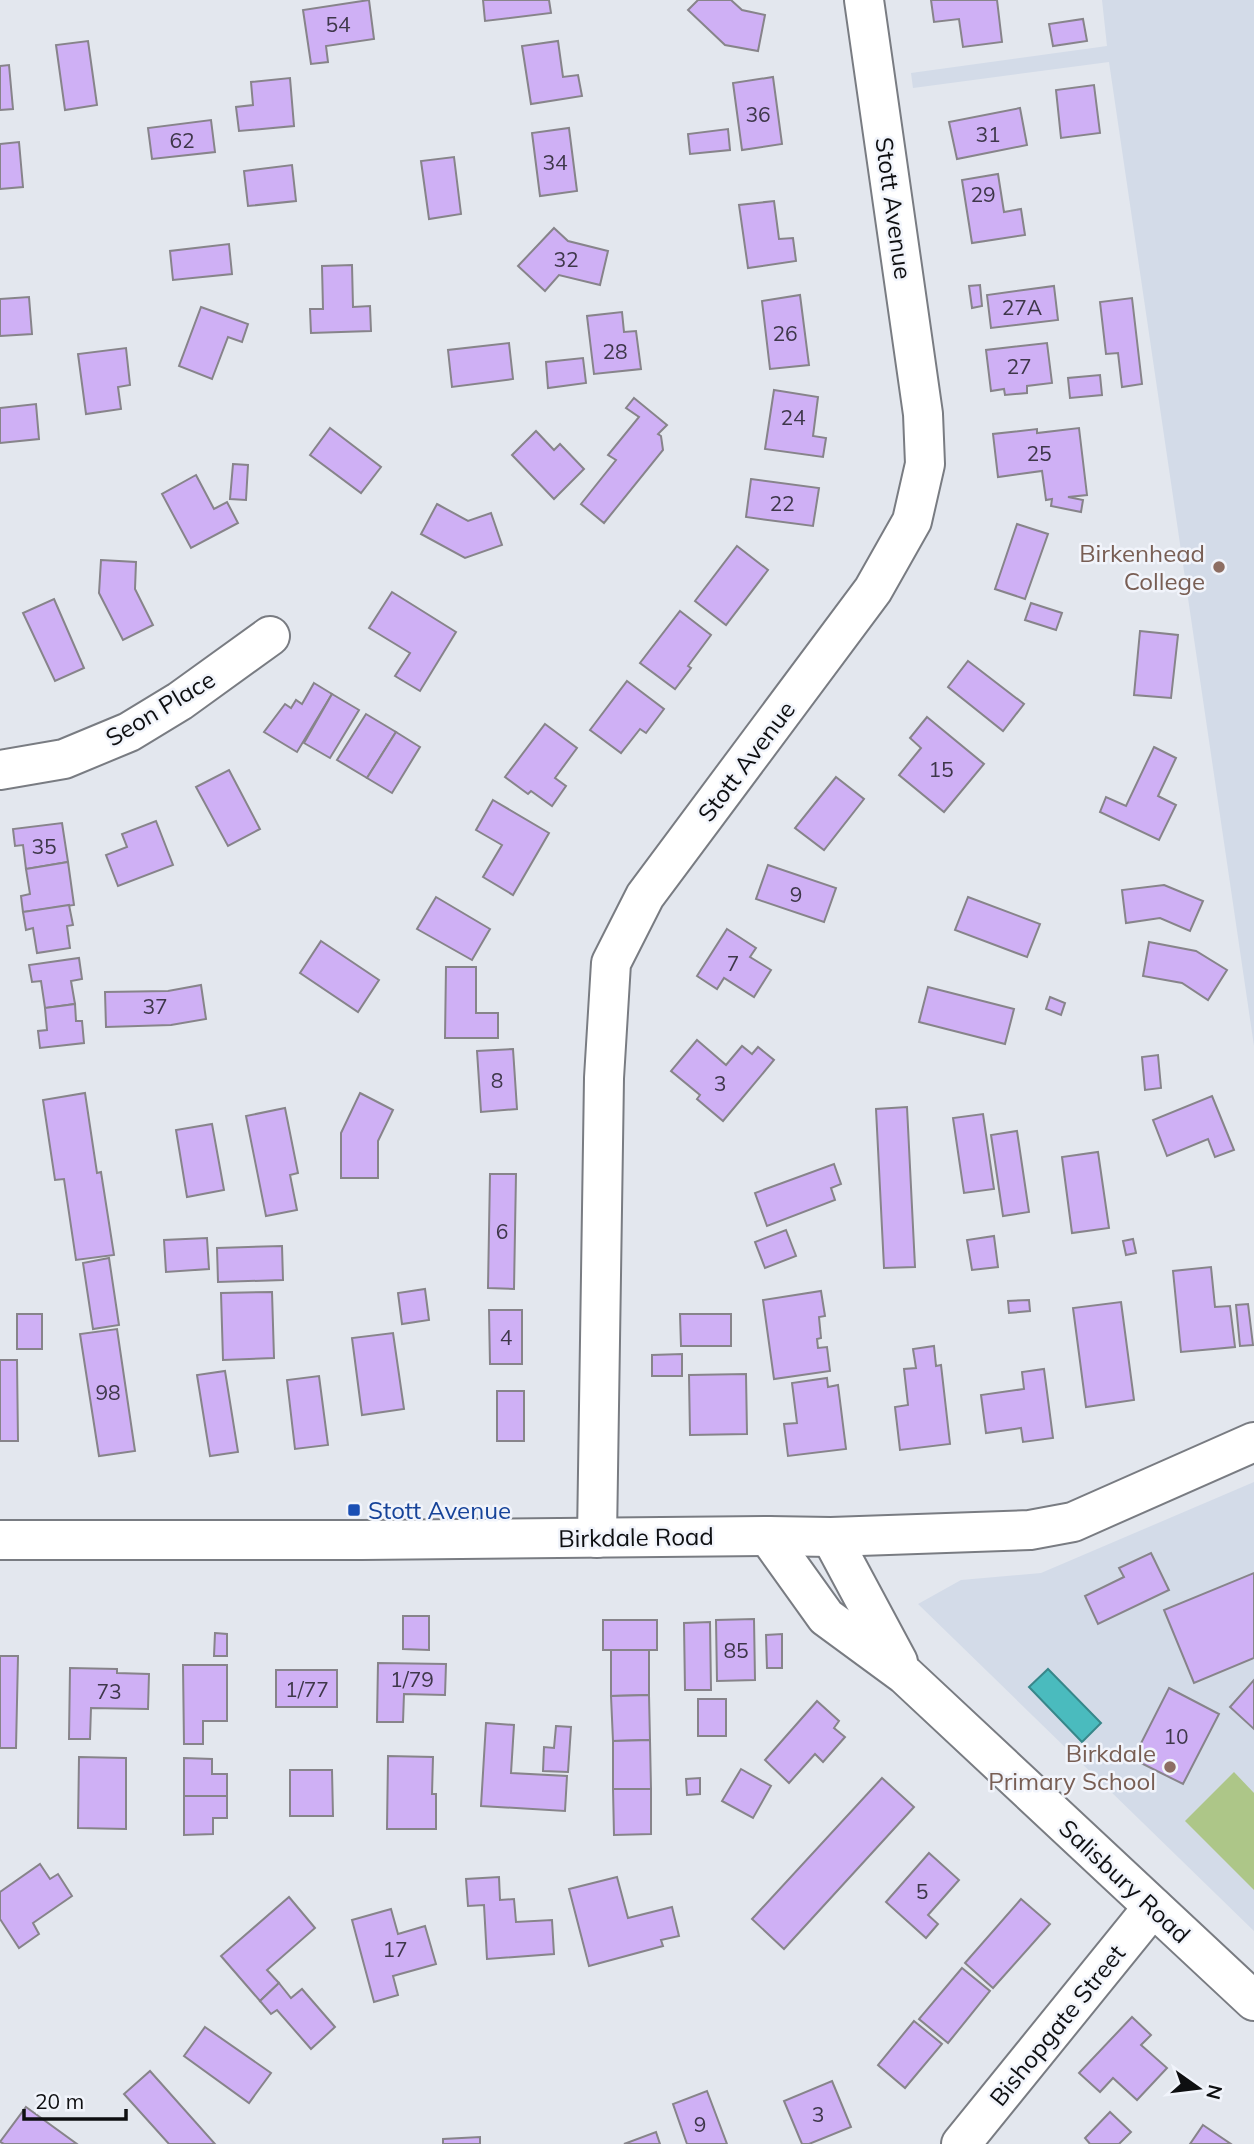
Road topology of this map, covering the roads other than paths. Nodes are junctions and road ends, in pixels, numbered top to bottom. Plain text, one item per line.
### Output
1 (864, 0) edge
2 (270, 636) dead end
3 (0, 770) edge
4 (1254, 1442) edge
5 (768, 1536) junction
6 (831, 1537) junction
7 (597, 1538) junction
8 (0, 1540) edge
9 (905, 1675) junction
10 (1153, 1907) junction
11 (1254, 2001) edge
12 (961, 2144) edge

1 - 7 street, Stott Avenue
2 - 3 street, Seon Place
4 - 6 street, Birkdale Road
5 - 6 street, Birkdale Road
5 - 7 street, Birkdale Road
5 - 9 street, Salisbury Road
6 - 9 street, Salisbury Road
7 - 8 street, Birkdale Road
9 - 10 street, Salisbury Road
10 - 11 street, Salisbury Road
10 - 12 street, Bishopgate Street

